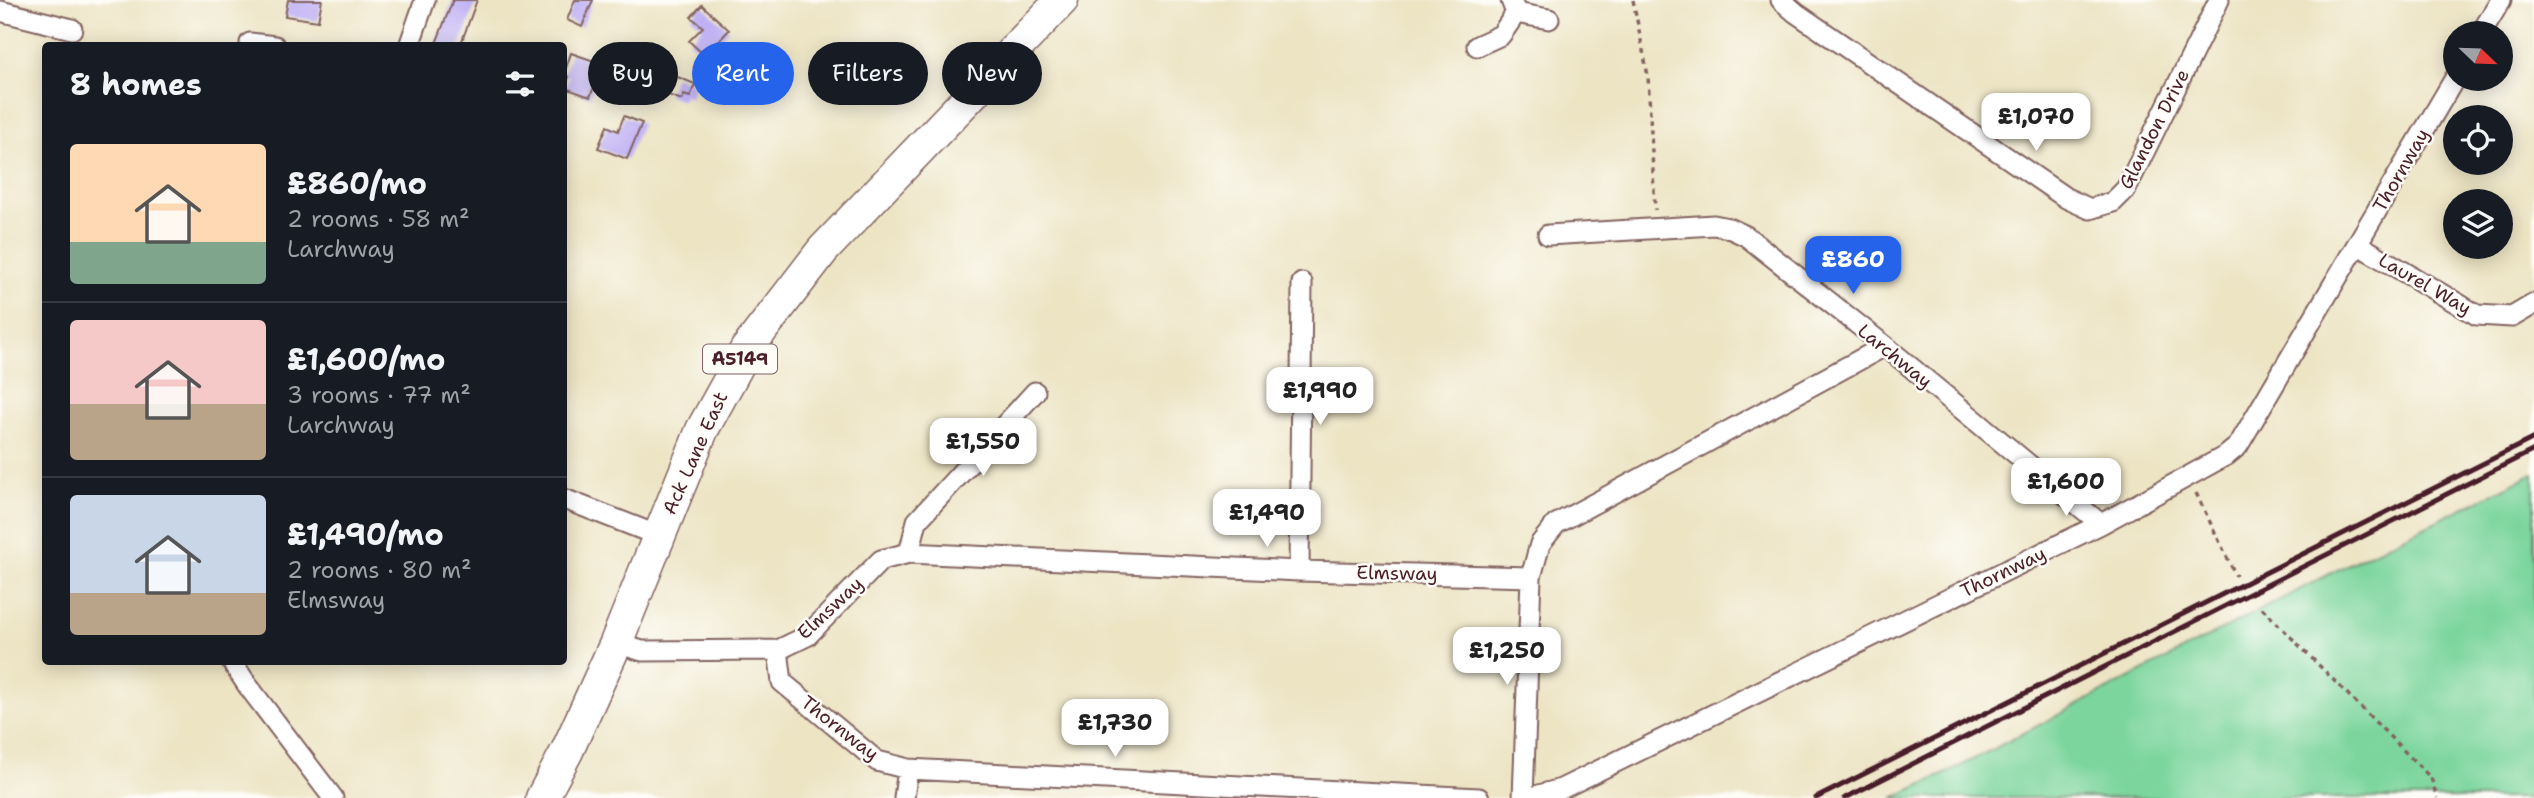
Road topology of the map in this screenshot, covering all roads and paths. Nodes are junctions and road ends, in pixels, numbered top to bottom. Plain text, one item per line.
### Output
1 (425, 0) edge
2 (1633, 0) edge
3 (1782, 0) edge
4 (2219, 0) edge
5 (2501, 0) edge
6 (1047, 5) edge
7 (1514, 7) edge
8 (0, 11) edge
9 (1549, 19) dead end
10 (2489, 21) edge
11 (72, 29) dead end
12 (410, 42) edge
13 (1477, 46) dead end
14 (2447, 91) edge
15 (1656, 229) junction
16 (1548, 235) dead end
17 (2357, 244) junction
18 (1302, 283) dead end
19 (2534, 304) edge
20 (1885, 346) junction
21 (1035, 392) dead end
22 (2188, 476) junction
23 (567, 500) edge
24 (2101, 524) junction
25 (659, 537) junction
26 (909, 553) junction
27 (1299, 571) junction
28 (2236, 576) dead end
29 (1531, 577) junction
30 (2262, 608) dead end
31 (616, 643) junction
32 (778, 650) junction
33 (233, 665) edge
34 (908, 769) junction
35 (333, 798) edge
36 (542, 798) edge
37 (904, 798) edge
38 (1479, 798) edge
39 (1526, 798) edge
40 (2437, 798) edge

1 - 12 street
2 - 15 path
3 - 4 street, Glandon Drive
5 - 10 street
6 - 25 main road, Ack Lane East / A5149
7 - 9 street
7 - 13 street
8 - 11 street
14 - 17 street, Thornway
15 - 16 street, Larchway
15 - 20 street, Larchway
17 - 19 street, Laurel Way
17 - 22 street, Thornway
18 - 27 street
20 - 24 street, Larchway
20 - 29 street
21 - 26 street
22 - 24 street, Thornway
22 - 28 path
23 - 25 street
24 - 39 street, Thornway
25 - 31 main road, Ack Lane East / A5149
26 - 27 street, Elmsway
26 - 32 street, Elmsway
27 - 29 street, Elmsway
29 - 39 street
30 - 40 path
31 - 32 street, Elmsway
31 - 36 main road, Ack Lane East / A5149
32 - 34 street, Thornway
33 - 35 street
34 - 37 street
34 - 38 street, Thornway

